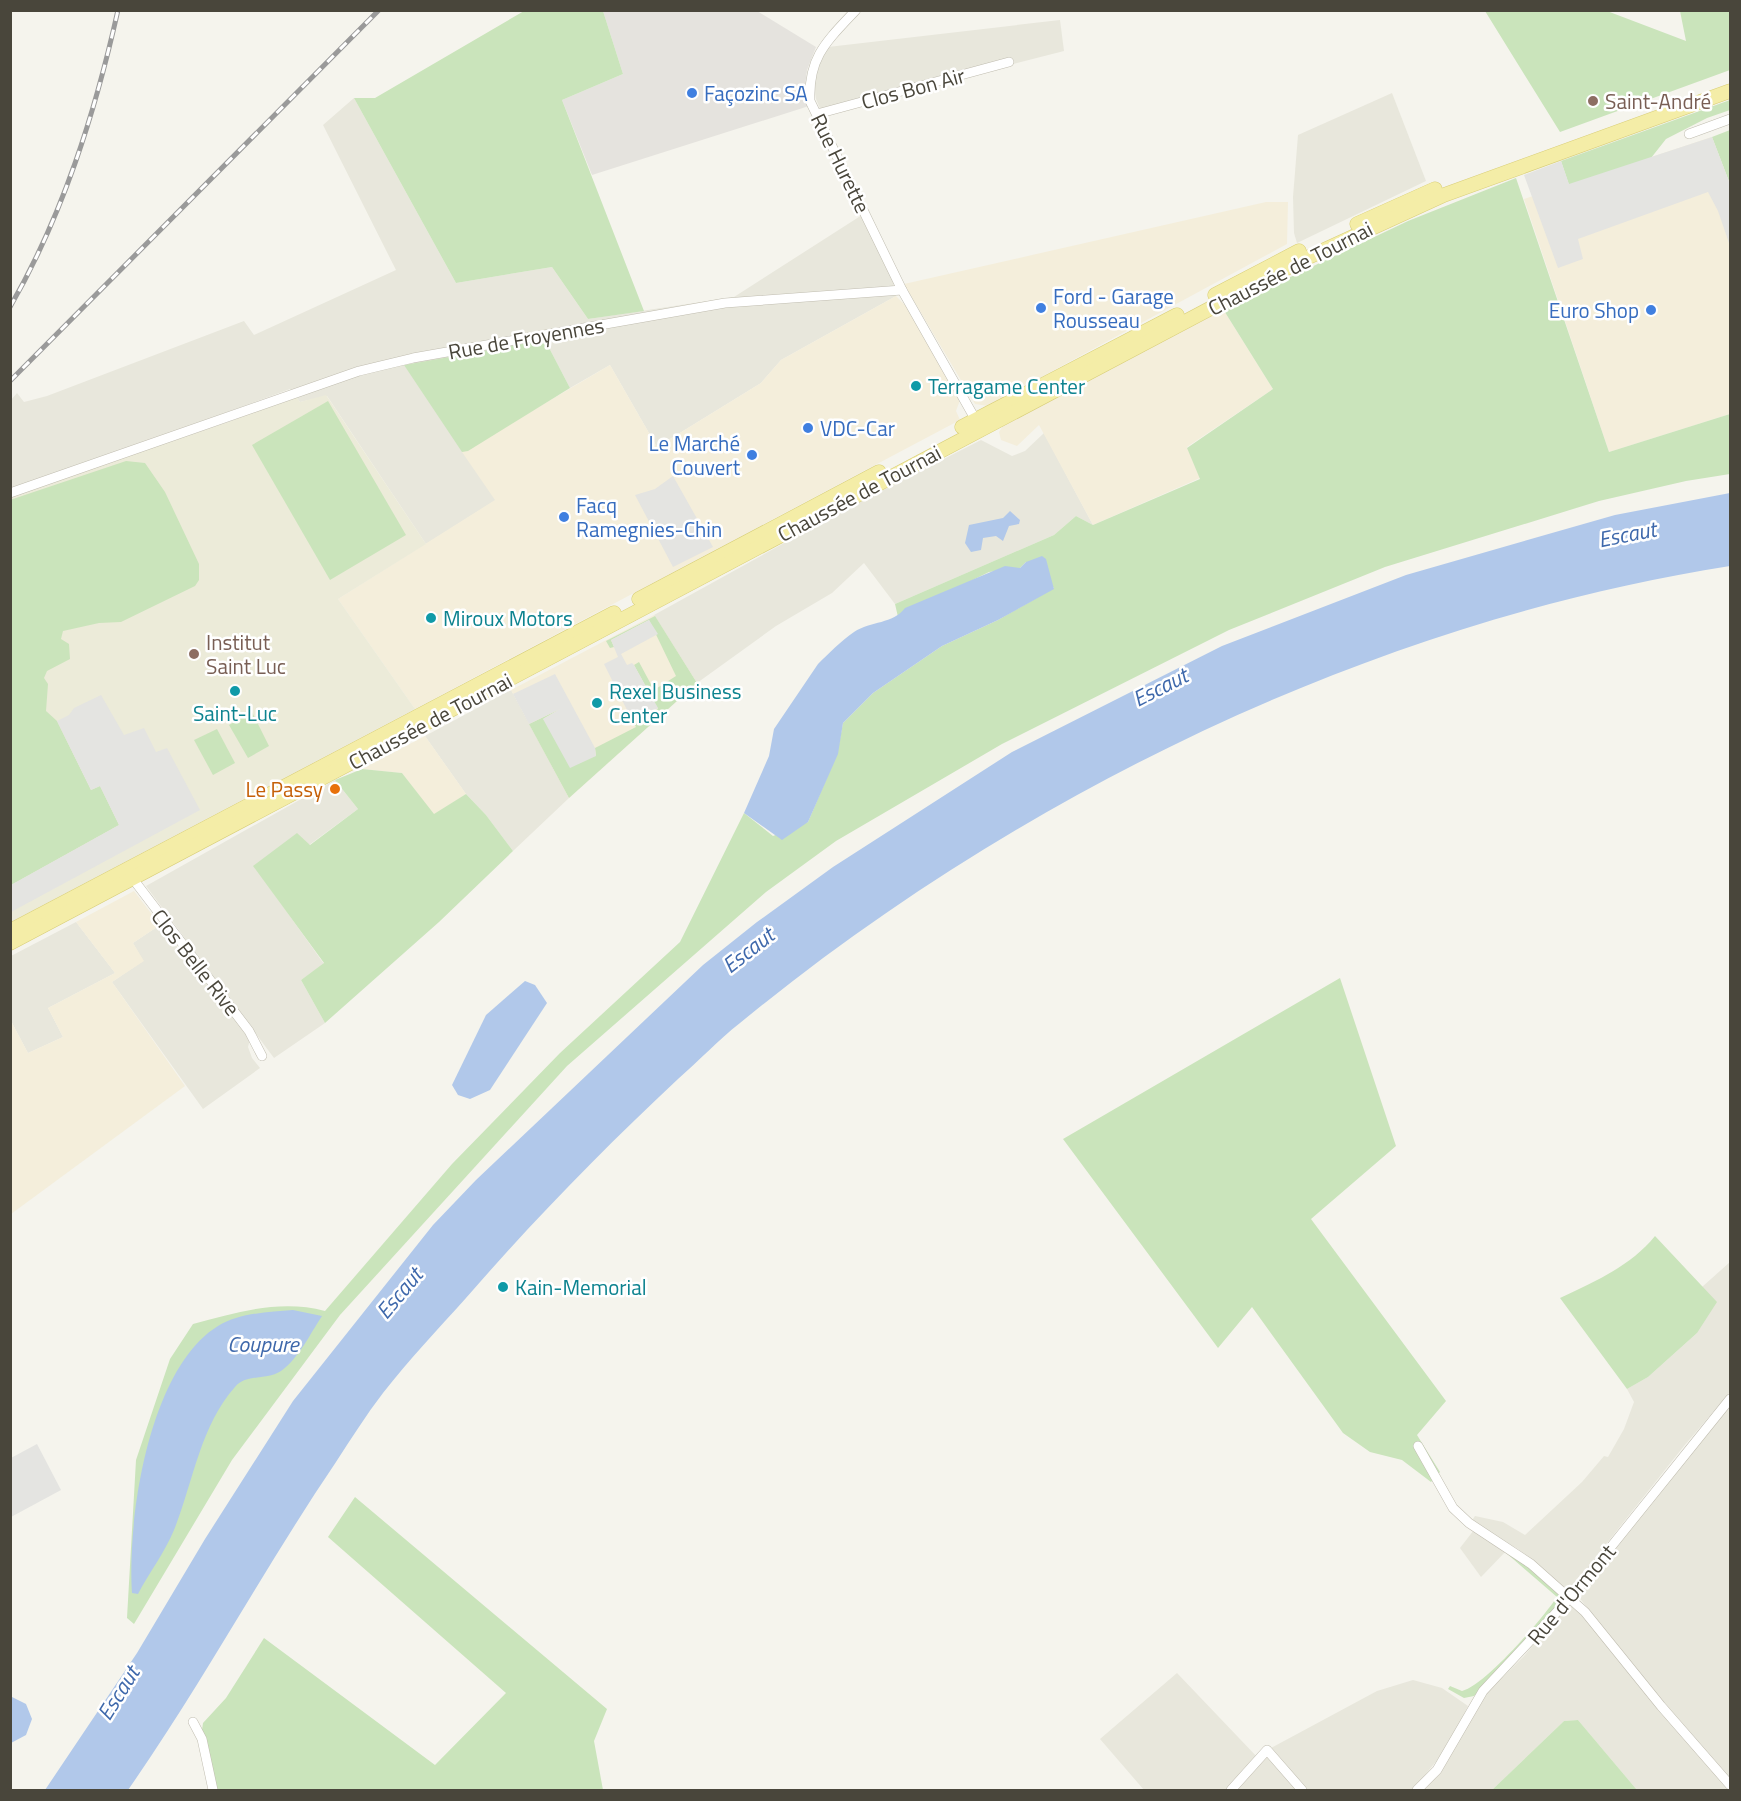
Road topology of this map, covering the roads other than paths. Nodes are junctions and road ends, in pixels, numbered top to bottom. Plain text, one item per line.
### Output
1 (856, 10) edge
2 (1009, 62) dead end
3 (1731, 82) edge
4 (1731, 91) edge
5 (817, 114) junction
6 (1731, 119) edge
7 (1689, 134) dead end
8 (902, 290) junction
9 (979, 424) junction
10 (10, 493) edge
11 (130, 876) junction
12 (10, 931) edge
13 (10, 943) edge
14 (261, 1056) dead end
15 (1731, 1399) edge
16 (1418, 1446) dead end
17 (1569, 1599) junction
18 (193, 1722) dead end
19 (1731, 1785) edge
20 (213, 1791) edge
21 (1231, 1791) edge
22 (1302, 1791) edge
23 (1417, 1791) edge

1 - 5 street, Rue Hurette
2 - 5 street, Clos Bon Air
3 - 9 main road, Chaussée de Tournai
4 - 9 main road, Chaussée de Tournai
5 - 8 street, Rue Hurette
6 - 7 street
8 - 9 street
8 - 10 street, Rue de Froyennes
9 - 11 main road, Chaussée de Tournai
11 - 12 main road, Chaussée de Tournai
11 - 13 main road, Chaussée de Tournai
11 - 14 street, Clos Belle Rive
15 - 17 street, Rue d'Ormont
16 - 17 street
17 - 19 street
17 - 23 street, Rue d'Ormont
18 - 20 street
21 - 22 street

